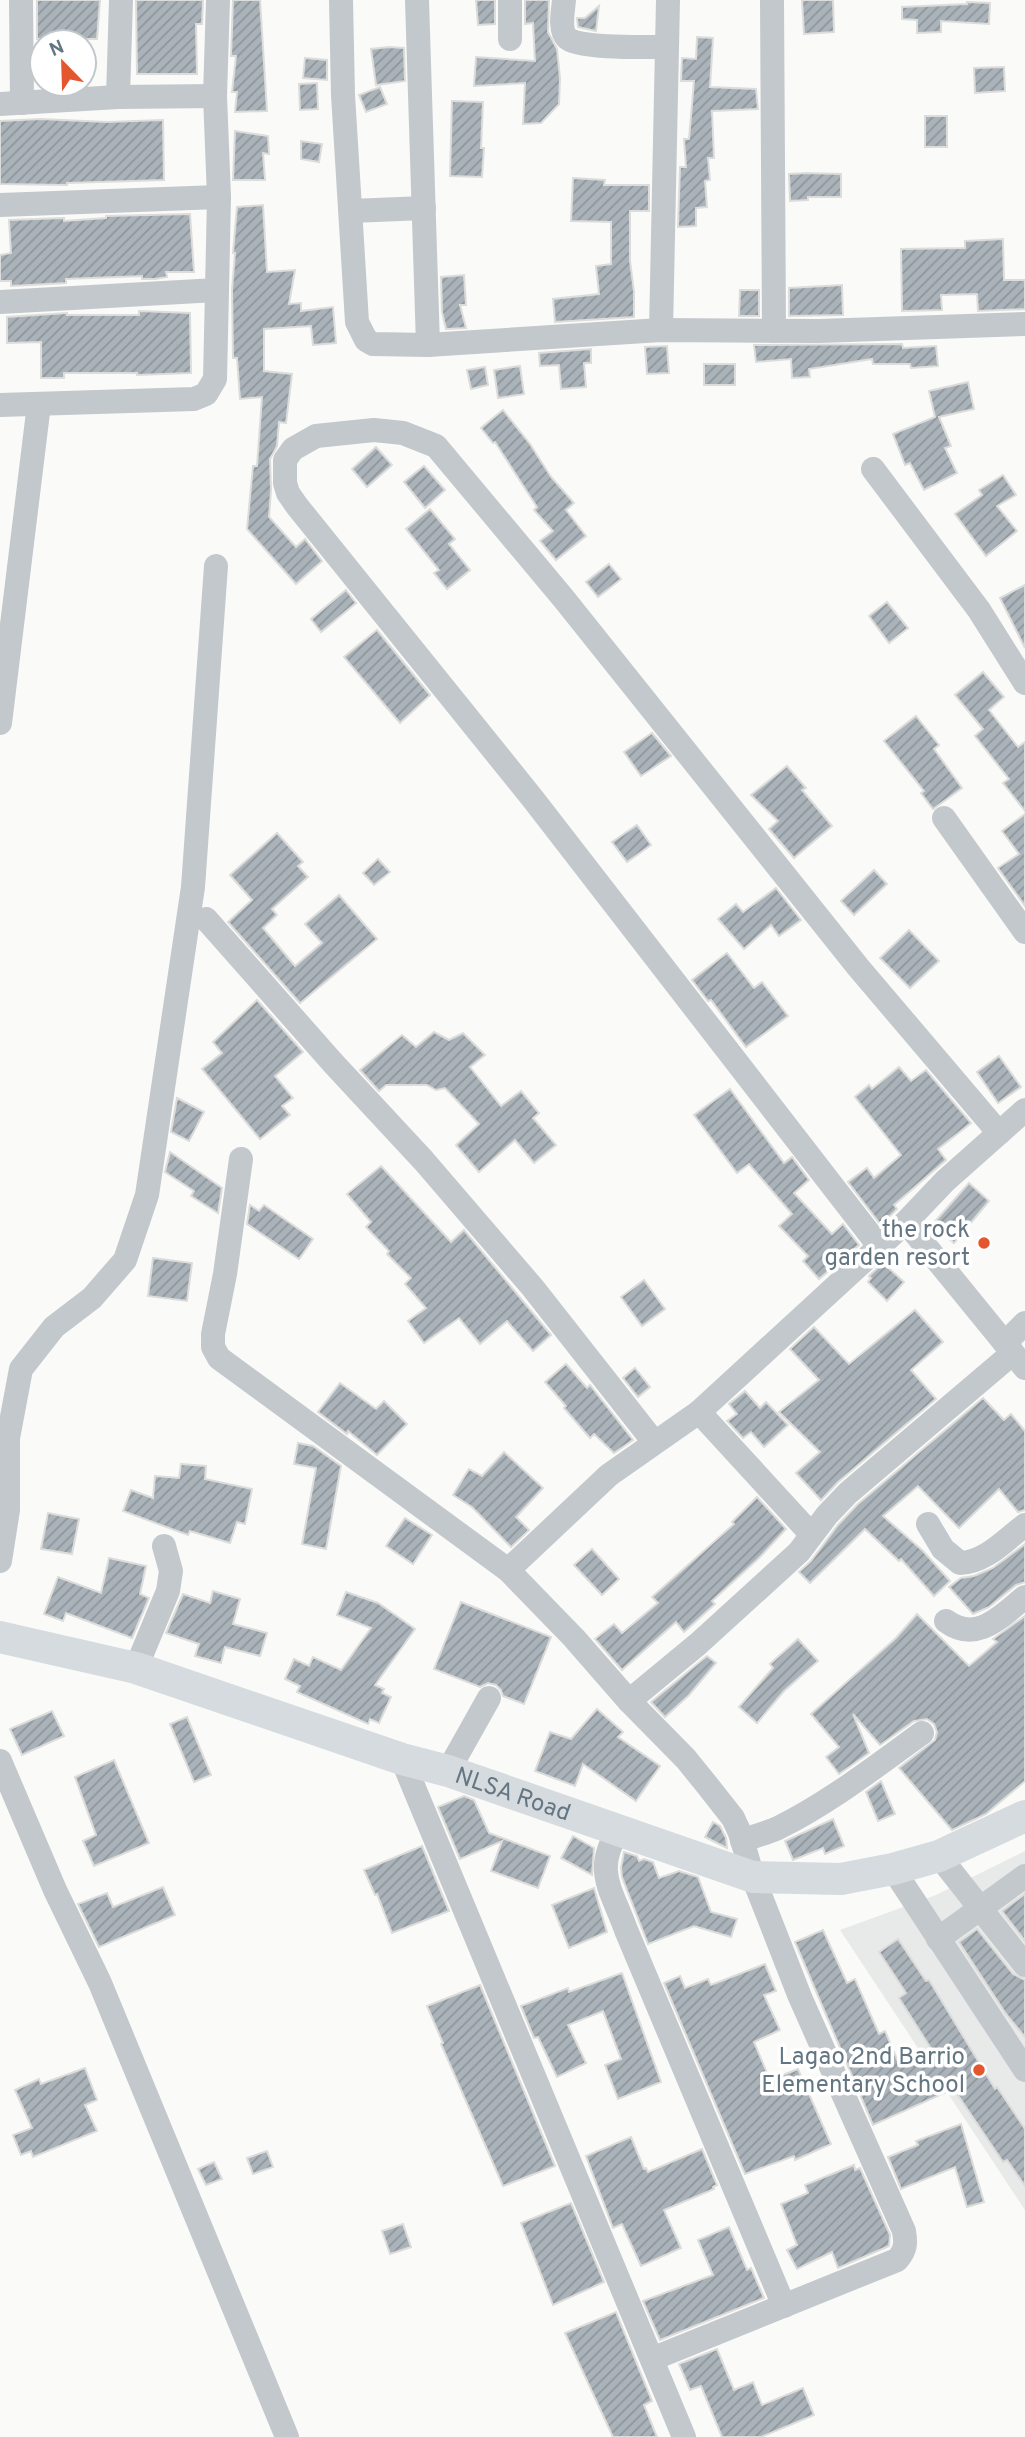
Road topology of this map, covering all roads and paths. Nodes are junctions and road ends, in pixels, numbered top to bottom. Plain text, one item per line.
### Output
1 (21, 0) edge
2 (121, 0) edge
3 (218, 0) edge
4 (341, 0) edge
5 (417, 0) edge
6 (510, 0) edge
7 (564, 0) edge
8 (668, 0) edge
9 (772, 0) edge
10 (510, 39) dead end
11 (666, 47) junction
12 (215, 96) junction
13 (118, 97) junction
14 (11, 104) edge
15 (219, 197) junction
16 (0, 205) edge
17 (424, 208) junction
18 (351, 211) junction
19 (217, 290) junction
20 (0, 302) edge
21 (1025, 324) edge
22 (661, 330) junction
23 (774, 331) junction
24 (428, 345) junction
25 (40, 404) junction
26 (0, 405) edge
27 (873, 469) dead end
28 (216, 566) dead end
29 (1025, 683) edge
30 (0, 723) edge
31 (944, 818) dead end
32 (206, 919) dead end
33 (1025, 932) edge
34 (1025, 1110) edge
35 (999, 1133) junction
36 (241, 1159) dead end
37 (906, 1222) junction
38 (879, 1246) junction
39 (1025, 1323) edge
40 (1015, 1355) edge
41 (699, 1412) junction
42 (654, 1442) junction
43 (928, 1524) dead end
44 (1025, 1525) edge
45 (811, 1534) junction
46 (164, 1546) dead end
47 (0, 1562) edge
48 (508, 1570) junction
49 (1025, 1597) edge
50 (946, 1621) dead end
51 (0, 1637) edge
52 (136, 1668) junction
53 (489, 1698) dead end
54 (629, 1701) junction
55 (922, 1733) dead end
56 (402, 1759) junction
57 (0, 1761) edge
58 (448, 1771) junction
59 (1025, 1816) edge
60 (619, 1829) junction
61 (742, 1841) junction
62 (939, 1856) junction
63 (893, 1869) junction
64 (1025, 1876) edge
65 (753, 1877) junction
66 (981, 1909) junction
67 (938, 1939) junction
68 (1025, 1965) edge
69 (1025, 2070) edge
70 (784, 2306) junction
71 (652, 2360) junction
72 (287, 2437) edge
73 (684, 2437) edge

1 - 14 street
2 - 13 street
3 - 12 street
4 - 18 street
5 - 17 street
6 - 10 street
7 - 11 street
8 - 11 street
9 - 23 street
11 - 22 street
12 - 13 street
12 - 15 street
13 - 14 street
15 - 16 street
15 - 19 street
17 - 18 street
17 - 24 street
18 - 24 street
19 - 20 street
19 - 25 street
21 - 23 street
22 - 23 street
22 - 24 street
25 - 26 street
25 - 30 street
27 - 29 street
28 - 47 street
31 - 33 street
32 - 42 street
34 - 35 street
35 - 37 street
35 - 38 street
36 - 48 street
37 - 38 street
37 - 40 street
38 - 41 street
39 - 40 street
40 - 45 street
41 - 42 street
41 - 45 street
42 - 48 street
43 - 44 street
45 - 54 street
46 - 52 street
48 - 54 street
49 - 50 street
51 - 52 main road, NLSA Road
52 - 56 main road, NLSA Road
53 - 58 street
54 - 61 street
55 - 61 street
56 - 58 main road, NLSA Road
56 - 71 street
57 - 72 street
58 - 60 main road, NLSA Road
59 - 62 main road, NLSA Road
60 - 65 main road, NLSA Road
60 - 70 street
61 - 65 street
62 - 63 main road, NLSA Road
62 - 66 street
63 - 65 main road, NLSA Road
63 - 67 street
64 - 66 street
65 - 70 street
66 - 67 street
66 - 68 street
67 - 69 street
70 - 71 street
71 - 73 street

